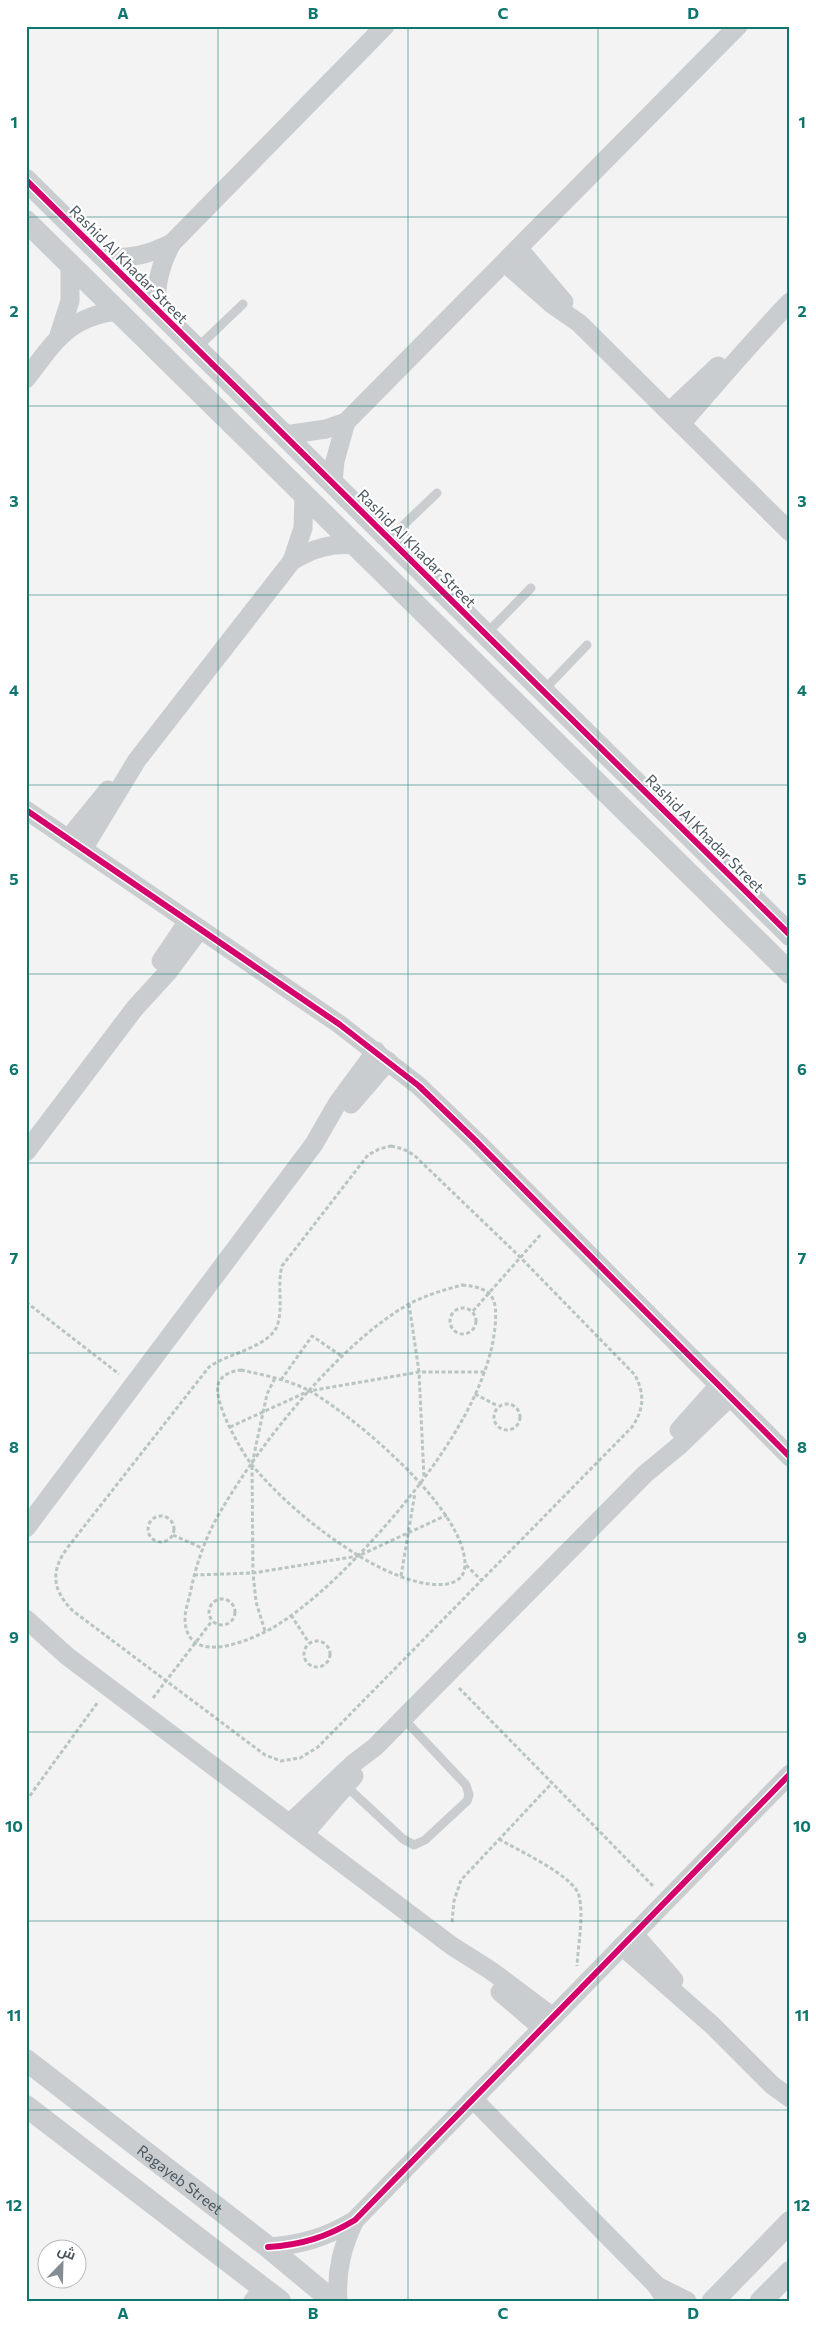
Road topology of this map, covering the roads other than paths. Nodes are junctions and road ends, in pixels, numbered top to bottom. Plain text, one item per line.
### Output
1 (738, 26) edge
2 (384, 27) edge
3 (26, 180) edge
4 (29, 229) edge
5 (172, 243) junction
6 (519, 249) junction
7 (104, 257) junction
8 (506, 263) junction
9 (70, 264) junction
10 (790, 302) edge
11 (243, 304) dead end
12 (156, 308) junction
13 (118, 311) junction
14 (579, 323) junction
15 (59, 335) junction
16 (197, 348) junction
17 (26, 379) edge
18 (675, 418) junction
19 (346, 422) junction
20 (285, 435) junction
21 (333, 482) junction
22 (437, 493) dead end
23 (304, 494) junction
24 (790, 532) edge
25 (390, 538) junction
26 (356, 545) junction
27 (292, 561) junction
28 (531, 588) dead end
29 (486, 634) junction
30 (587, 645) dead end
31 (543, 691) junction
32 (26, 810) edge
33 (75, 844) junction
34 (194, 925) junction
35 (790, 935) edge
36 (790, 973) edge
37 (382, 1056) junction
38 (26, 1152) edge
39 (724, 1391) junction
40 (790, 1457) edge
41 (26, 1528) edge
42 (26, 1619) edge
43 (26, 1632) edge
44 (67, 1656) junction
45 (403, 1718) junction
46 (374, 1746) junction
47 (787, 1782) edge
48 (346, 1786) junction
49 (297, 1829) junction
50 (628, 1940) junction
51 (548, 2022) junction
52 (26, 2060) edge
53 (772, 2085) junction
54 (790, 2098) edge
55 (473, 2099) junction
56 (26, 2106) edge
57 (790, 2109) edge
58 (355, 2220) junction
59 (790, 2222) edge
60 (268, 2247) junction
61 (790, 2272) edge
62 (662, 2293) edge
63 (265, 2296) edge
64 (334, 2301) edge
65 (338, 2301) edge
66 (687, 2301) edge
67 (713, 2301) edge
68 (761, 2301) edge

1 - 6 street
2 - 5 street
3 - 7 street, Rashid Al Khadar Street
4 - 9 street
5 - 7 street
5 - 12 street
6 - 8 street
6 - 14 street
7 - 12 street, Rashid Al Khadar Street
8 - 14 street
8 - 19 street
9 - 13 street
9 - 15 street
10 - 18 street
11 - 16 lane
12 - 16 street, Rashid Al Khadar Street
13 - 15 street
13 - 23 street
14 - 18 street
15 - 17 street
16 - 20 street, Rashid Al Khadar Street
18 - 24 street
19 - 20 street
19 - 21 street
20 - 21 street, Rashid Al Khadar Street
21 - 25 street, Rashid Al Khadar Street
22 - 25 lane
23 - 26 street
23 - 27 street
25 - 29 street, Rashid Al Khadar Street
26 - 27 street
26 - 36 street
27 - 33 street
28 - 29 lane
29 - 31 street, Rashid Al Khadar Street
30 - 31 lane
31 - 35 street, Rashid Al Khadar Street
32 - 33 street
33 - 34 street
34 - 37 street
34 - 38 street
37 - 39 street
37 - 41 street
39 - 40 street
39 - 45 street
42 - 44 street
43 - 44 street
44 - 49 street
45 - 46 street
45 - 48 lane
46 - 48 street
46 - 49 street
47 - 50 street
48 - 49 street
49 - 51 street
50 - 51 street
50 - 53 street
51 - 55 street
52 - 60 street, Ragayeb Street
53 - 54 street
53 - 57 street
55 - 58 street
55 - 62 street
56 - 63 street
58 - 60 street
58 - 65 street
59 - 67 street
60 - 64 street, Ragayeb Street
61 - 68 street
62 - 66 street

